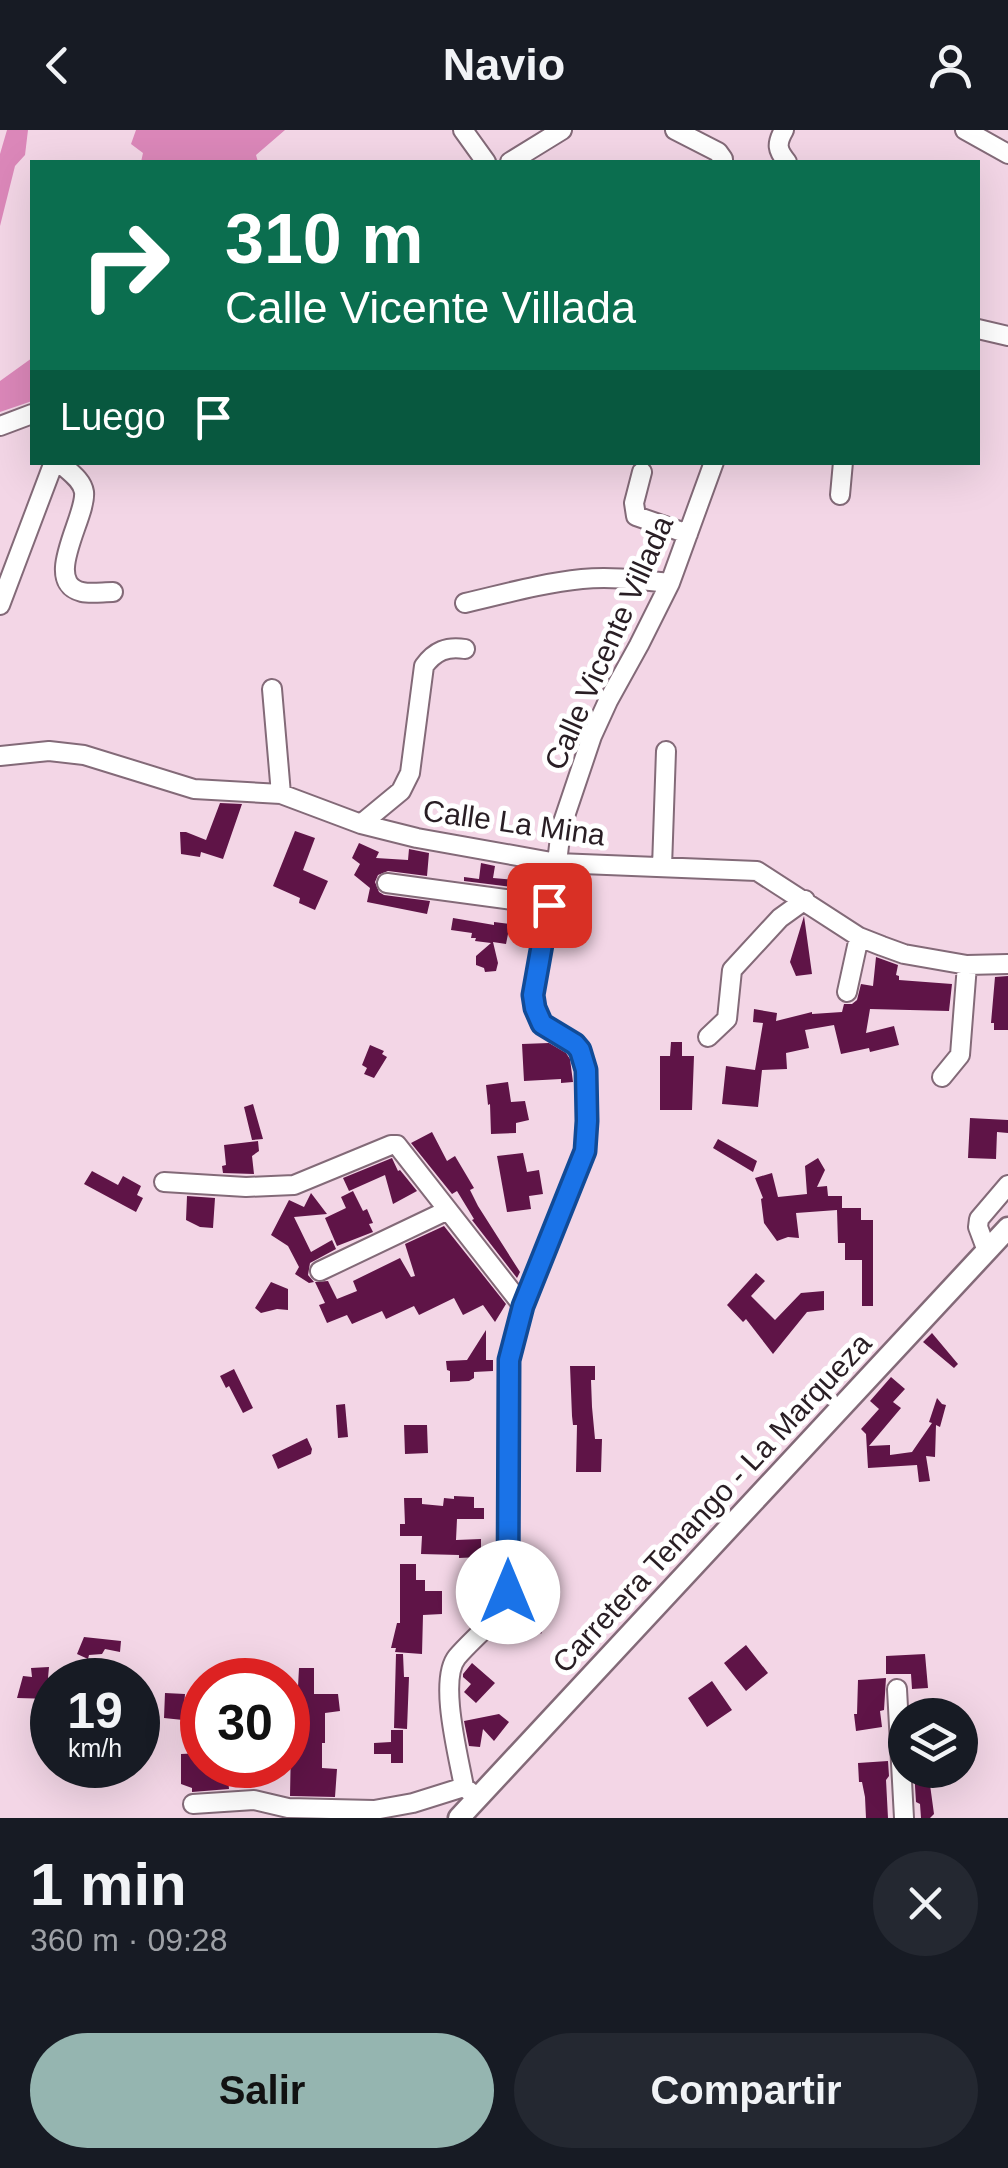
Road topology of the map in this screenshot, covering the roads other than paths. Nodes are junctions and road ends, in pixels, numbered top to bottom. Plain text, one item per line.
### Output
1 (463, 130) edge
2 (562, 130) edge
3 (675, 130) edge
4 (784, 130) edge
5 (965, 130) edge
6 (1008, 154) edge
7 (485, 160) edge
8 (513, 160) edge
9 (723, 160) edge
10 (785, 160) edge
11 (980, 329) edge
12 (1008, 336) edge
13 (30, 415) edge
14 (0, 426) edge
15 (56, 465) edge
16 (60, 465) edge
17 (713, 465) edge
18 (843, 465) edge
19 (642, 472) dead end
20 (840, 495) dead end
21 (688, 534) junction
22 (670, 582) junction
23 (113, 592) dead end
24 (464, 603) dead end
25 (0, 605) edge
26 (465, 649) dead end
27 (272, 689) dead end
28 (666, 752) dead end
29 (0, 756) edge
30 (281, 794) junction
31 (361, 824) junction
32 (557, 863) junction
33 (662, 867) junction
34 (388, 882) dead end
35 (804, 900) junction
36 (549, 905) junction
37 (859, 937) junction
38 (1008, 964) edge
39 (967, 965) junction
40 (848, 992) dead end
41 (708, 1038) dead end
42 (942, 1078) dead end
43 (164, 1182) dead end
44 (1008, 1185) edge
45 (448, 1210) junction
46 (1008, 1228) edge
47 (987, 1251) junction
48 (320, 1272) dead end
49 (523, 1306) junction
50 (897, 1689) dead end
51 (471, 1792) junction
52 (193, 1804) dead end
53 (459, 1818) edge
54 (904, 1818) edge

1 - 7 street
2 - 8 street
3 - 9 street
4 - 10 street
5 - 6 street
11 - 12 street
13 - 14 street
15 - 25 street
16 - 23 street
17 - 21 street, Calle Vicente Villada
18 - 20 street
19 - 21 street
21 - 22 street, Calle Vicente Villada
22 - 24 street
22 - 32 street, Calle Vicente Villada
26 - 31 street
27 - 30 street
28 - 33 street
29 - 30 street, Calle La Mina
30 - 31 street, Calle La Mina
31 - 32 street, Calle La Mina
32 - 33 street, Calle La Mina
32 - 36 street, Calle Vicente Villada
33 - 35 street, Calle La Mina
34 - 36 street
35 - 37 street, Calle La Mina
35 - 41 street
36 - 49 street, Calle Vicente Villada
37 - 39 street, Calle La Mina
37 - 40 street
38 - 39 street, Calle La Mina
39 - 42 street
43 - 45 street
44 - 47 street
45 - 48 street
45 - 49 street
46 - 47 main road, Carretera Tenango - La Marqueza
47 - 51 main road, Carretera Tenango - La Marqueza
49 - 51 street, Calle Vicente Villada
50 - 54 street
51 - 52 street
51 - 53 main road, Carretera Tenango - La Marqueza

